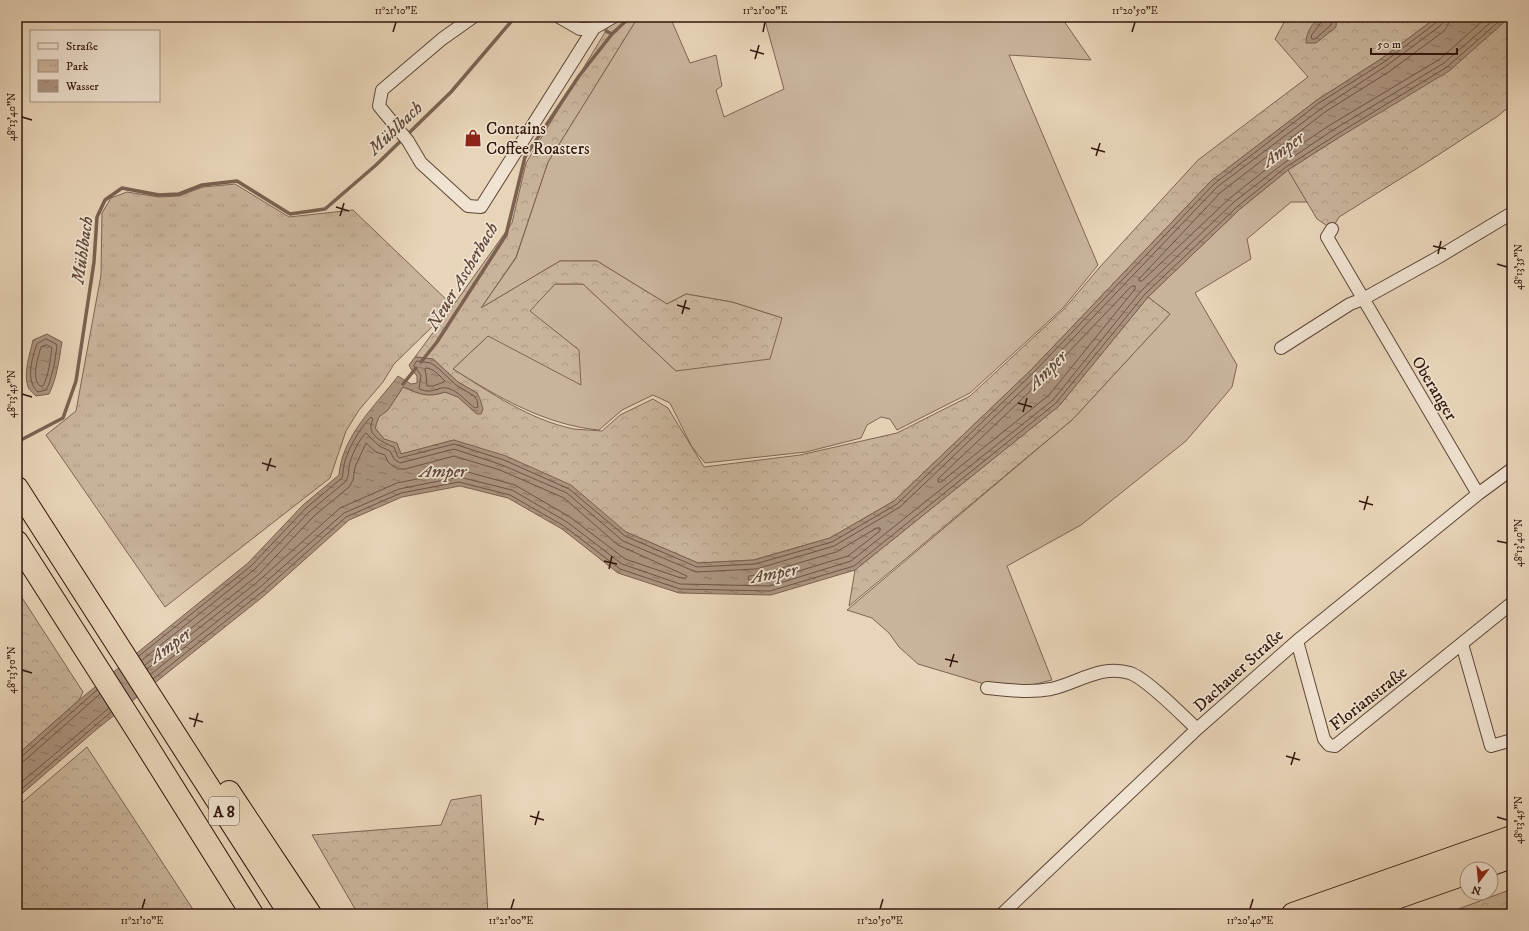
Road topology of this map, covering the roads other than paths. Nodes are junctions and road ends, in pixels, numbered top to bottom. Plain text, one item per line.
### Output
1 (473, 17) edge
2 (559, 17) edge
3 (613, 17) edge
4 (594, 28) junction
5 (1512, 213) edge
6 (1332, 229) dead end
7 (1363, 299) junction
8 (1280, 348) dead end
9 (1512, 469) edge
10 (17, 488) edge
11 (1478, 494) junction
12 (17, 542) edge
13 (1512, 603) edge
14 (1297, 641) junction
15 (1462, 644) junction
16 (987, 688) dead end
17 (162, 704) junction
18 (1197, 729) junction
19 (1512, 740) edge
20 (1512, 837) edge
21 (1512, 857) edge
22 (1499, 862) edge
23 (1459, 876) edge
24 (252, 914) edge
25 (290, 914) edge
26 (310, 914) edge
27 (1002, 914) edge
28 (1292, 914) edge
29 (1350, 914) edge

1 - 4 street
2 - 4 street
3 - 4 street
5 - 7 street
6 - 7 street, Oberanger
7 - 8 street
7 - 11 street, Oberanger
9 - 11 street, Dachauer Straße
10 - 17 highway, A 8
11 - 14 street, Dachauer Straße
12 - 24 highway, A 8
13 - 15 street, Florianstraße
14 - 15 street, Florianstraße
14 - 18 street, Dachauer Straße
15 - 19 street
16 - 18 street
17 - 25 highway, A 8
17 - 26 highway
18 - 27 street, Dachauer Straße
20 - 28 highway
21 - 22 highway
23 - 29 highway

